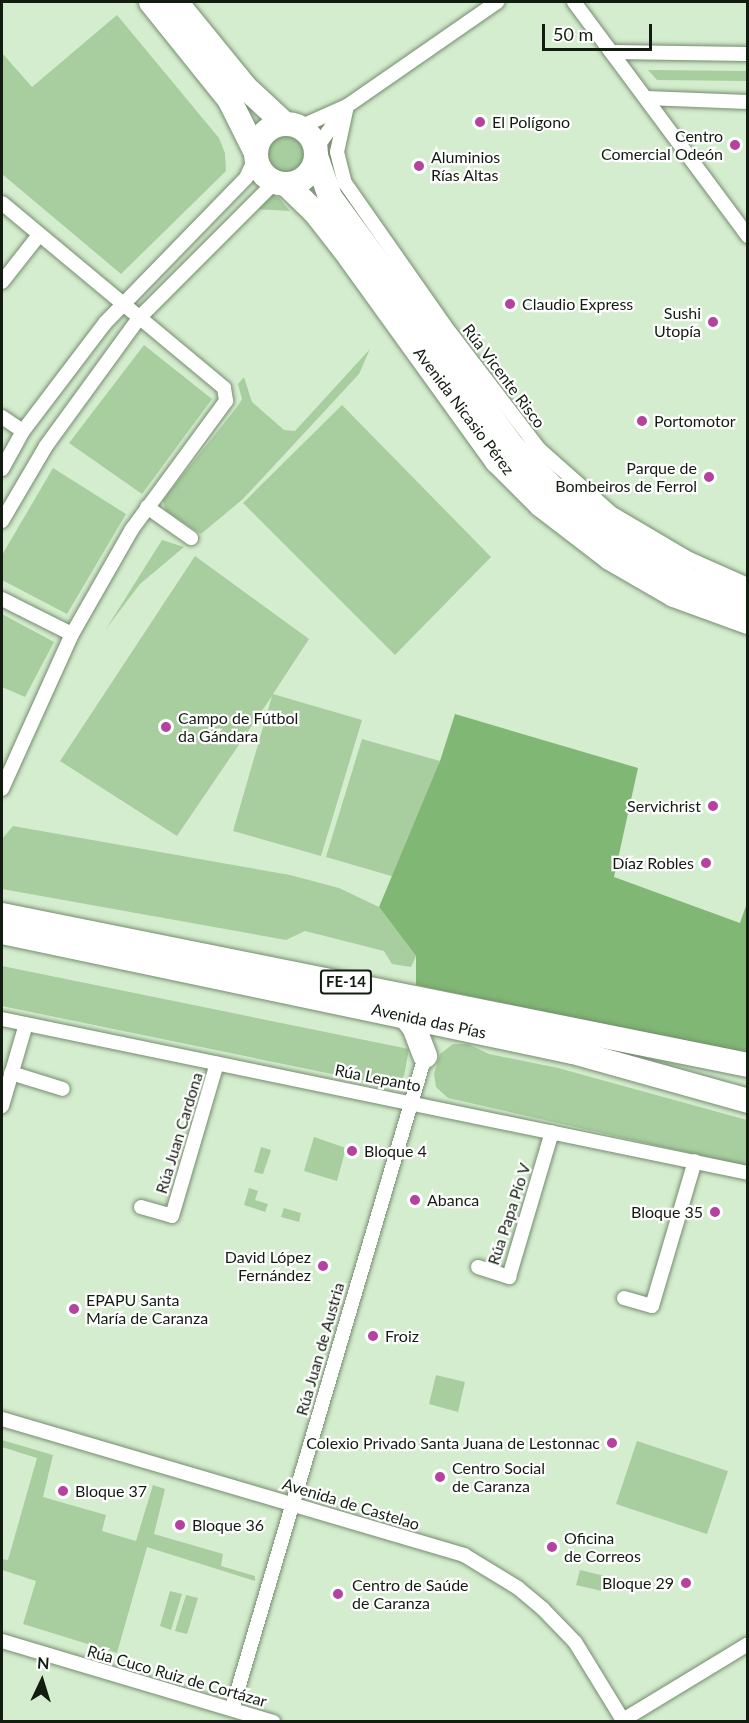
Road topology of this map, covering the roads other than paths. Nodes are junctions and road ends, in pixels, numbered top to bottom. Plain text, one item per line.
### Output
1 (151, 2) edge
2 (176, 2) edge
3 (496, 2) edge
4 (574, 2) edge
5 (612, 52) junction
6 (747, 54) edge
7 (646, 98) junction
8 (747, 102) edge
9 (347, 106) junction
10 (293, 126) junction
11 (316, 153) junction
12 (256, 154) junction
13 (280, 183) junction
14 (2, 203) edge
15 (39, 235) junction
16 (747, 236) edge
17 (2, 282) edge
18 (122, 305) junction
19 (139, 318) junction
20 (2, 417) edge
21 (23, 431) junction
22 (2, 469) edge
23 (147, 507) junction
24 (2, 521) edge
25 (191, 538) dead end
26 (747, 585) edge
27 (2, 599) edge
28 (747, 604) edge
29 (747, 622) edge
30 (72, 634) junction
31 (2, 789) edge
32 (2, 915) edge
33 (2, 932) edge
34 (405, 1016) junction
35 (2, 1019) edge
36 (26, 1024) junction
37 (455, 1026) junction
38 (425, 1056) junction
39 (218, 1063) junction
40 (747, 1065) edge
41 (11, 1073) junction
42 (63, 1089) dead end
43 (410, 1101) junction
44 (747, 1101) edge
45 (2, 1106) edge
46 (552, 1132) junction
47 (695, 1161) junction
48 (747, 1173) edge
49 (141, 1207) dead end
50 (478, 1267) dead end
51 (624, 1298) dead end
52 (2, 1419) edge
53 (291, 1503) junction
54 (2, 1641) edge
55 (747, 1644) edge
56 (232, 1709) junction
57 (624, 1721) edge
58 (273, 1722) edge

1 - 12 highway
2 - 10 highway
3 - 9 street
4 - 5 street
5 - 6 street
5 - 7 street
7 - 8 street
7 - 16 street
9 - 10 street
9 - 11 street
9 - 26 street, Rúa Vicente Risco
10 - 11 highway
10 - 12 highway
11 - 13 highway
11 - 28 highway, Avenida Nicasio Pérez
12 - 13 highway
12 - 18 street
13 - 19 street
13 - 29 highway, Avenida Nicasio Pérez
14 - 15 street
15 - 17 street
15 - 18 street
18 - 19 street
18 - 21 street
19 - 23 street
19 - 24 street
20 - 21 street
21 - 22 street
23 - 25 street
23 - 30 street
27 - 30 street
30 - 31 street
32 - 40 highway, Avenida das Pías / FE-14
33 - 34 highway, Avenida das Pías / FE-14
34 - 37 highway, Avenida das Pías / FE-14
34 - 38 highway
35 - 36 street, Rúa Lepanto
36 - 39 street, Rúa Lepanto
36 - 41 street
37 - 38 highway
37 - 44 highway, Avenida das Pías / FE-14
38 - 43 street, Rúa Juan de Austria
39 - 43 street, Rúa Lepanto
39 - 49 street, Rúa Juan Cardona
41 - 42 street
41 - 45 street
43 - 46 street, Rúa Lepanto
43 - 53 street, Rúa Juan de Austria
46 - 47 street, Rúa Lepanto
46 - 50 street, Rúa Papa Pío V
47 - 48 street, Rúa Lepanto
47 - 51 street
52 - 53 street, Avenida de Castelao
53 - 56 street, Rúa Juan de Austria
53 - 57 street, Avenida de Castelao
54 - 56 street, Rúa Cuco Ruiz de Cortázar
55 - 57 street
56 - 58 street, Rúa Cuco Ruiz de Cortázar

